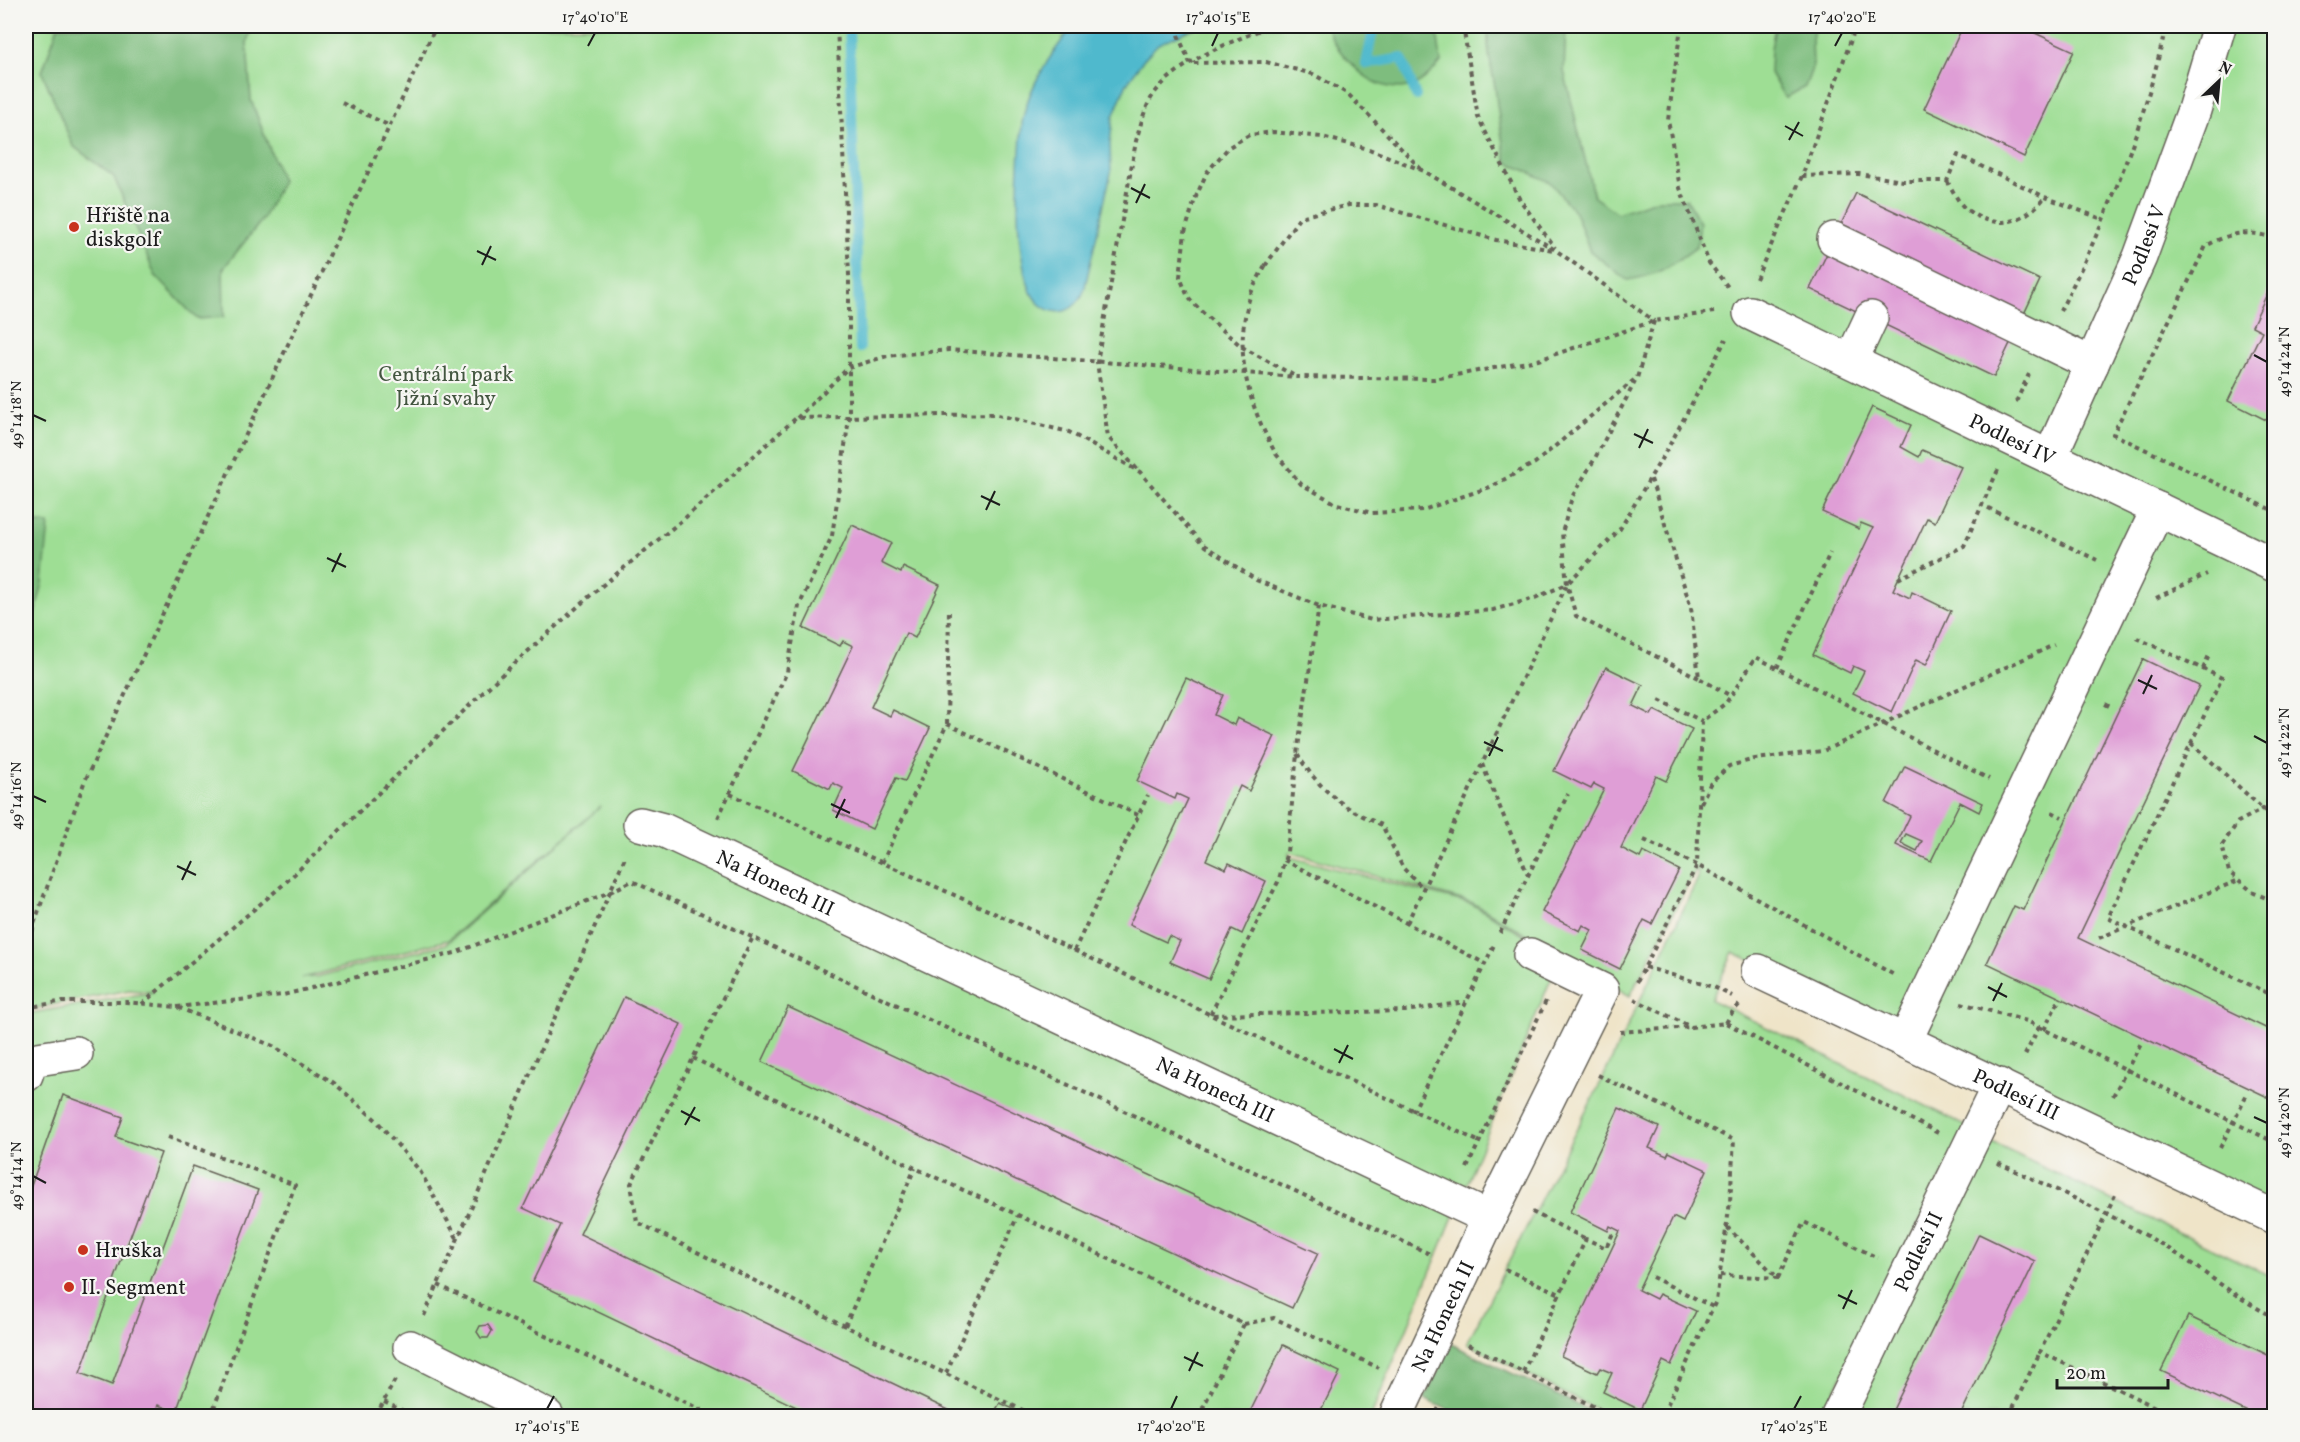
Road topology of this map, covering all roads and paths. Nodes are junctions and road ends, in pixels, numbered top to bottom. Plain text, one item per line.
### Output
1 (436, 26) edge
2 (837, 26) edge
3 (1177, 26) edge
4 (1270, 26) edge
5 (1463, 26) edge
6 (1678, 26) edge
7 (1856, 26) edge
8 (2219, 26) edge
9 (1190, 63) junction
10 (342, 103) dead end
11 (390, 126) junction
12 (1424, 171) junction
13 (1802, 176) junction
14 (1947, 181) junction
15 (2045, 197) junction
16 (2102, 219) dead end
17 (2274, 238) edge
18 (1834, 239) dead end
19 (1557, 251) junction
20 (1747, 310) junction
21 (1871, 318) dead end
22 (1654, 321) junction
23 (1851, 361) junction
24 (1097, 362) junction
25 (2092, 364) junction
26 (848, 368) junction
27 (1296, 377) junction
28 (1637, 378) junction
29 (796, 418) junction
30 (849, 418) junction
31 (2050, 457) junction
32 (1140, 472) junction
33 (1650, 478) junction
34 (1982, 505) dead end
35 (2158, 509) junction
36 (2274, 511) edge
37 (1830, 553) dead end
38 (2274, 565) edge
39 (2207, 574) dead end
40 (1898, 579) dead end
41 (1567, 584) junction
42 (2156, 598) dead end
43 (1319, 606) junction
44 (949, 609) dead end
45 (2104, 622) junction
46 (2210, 653) dead end
47 (1778, 668) junction
48 (2202, 669) junction
49 (1699, 678) junction
50 (1731, 696) junction
51 (1659, 700) dead end
52 (1702, 721) junction
53 (1886, 723) junction
54 (947, 724) junction
55 (2191, 743) junction
56 (1297, 754) junction
57 (1482, 763) junction
58 (2274, 792) edge
59 (730, 794) junction
60 (1568, 794) dead end
61 (1148, 795) dead end
62 (2022, 796) junction
63 (1700, 806) junction
64 (2263, 809) junction
65 (1138, 815) junction
66 (2274, 815) edge
67 (2062, 817) dead end
68 (640, 824) joint
69 (1644, 840) dead end
70 (704, 850) junction
71 (1284, 860) junction
72 (882, 862) junction
73 (1697, 866) junction
74 (1528, 875) junction
75 (2240, 880) junction
76 (1424, 889) junction
77 (610, 892) junction
78 (2274, 901) edge
79 (1407, 923) junction
80 (2128, 927) junction
81 (2098, 938) dead end
82 (752, 939) junction
83 (1074, 951) junction
84 (1530, 954) dead end
85 (26, 958) edge
86 (1484, 963) junction
87 (1645, 967) junction
88 (1758, 970) dead end
89 (1635, 986) dead end
90 (1928, 994) junction
91 (1629, 996) dead end
92 (2274, 996) edge
93 (1548, 997) dead end
94 (1743, 1001) dead end
95 (1466, 1002) junction
96 (2058, 1002) dead end
97 (142, 1004) junction
98 (26, 1008) edge
99 (177, 1008) junction
100 (1210, 1015) junction
101 (1691, 1027) junction
102 (2039, 1027) junction
103 (2044, 1030) junction
104 (1611, 1032) dead end
105 (1905, 1041) junction
106 (2141, 1042) dead end
107 (76, 1053) dead end
108 (2025, 1055) dead end
109 (693, 1058) junction
110 (2127, 1070) junction
111 (1592, 1072) dead end
112 (26, 1075) edge
113 (1999, 1085) junction
114 (2248, 1092) dead end
115 (2113, 1096) dead end
116 (1413, 1112) junction
117 (2232, 1122) junction
118 (168, 1137) dead end
119 (2274, 1142) edge
120 (1968, 1148) junction
121 (2220, 1148) dead end
122 (915, 1168) junction
123 (2115, 1195) dead end
124 (1526, 1209) dead end
125 (2106, 1214) junction
126 (1018, 1215) junction
127 (2274, 1217) edge
128 (1489, 1218) junction
129 (1727, 1227) junction
130 (1612, 1233) dead end
131 (457, 1239) junction
132 (1586, 1239) junction
133 (1436, 1257) dead end
134 (1499, 1266) dead end
135 (1908, 1273) junction
136 (1720, 1275) junction
137 (1652, 1277) dead end
138 (1778, 1278) junction
139 (438, 1285) junction
140 (1560, 1294) junction
141 (1713, 1307) junction
142 (2274, 1317) edge
143 (1244, 1324) junction
144 (845, 1326) junction
145 (1437, 1329) junction
146 (410, 1347) junction
147 (2040, 1352) junction
148 (1385, 1371) dead end
149 (1523, 1372) junction
150 (946, 1373) junction
151 (384, 1402) junction
152 (211, 1416) edge
153 (376, 1416) edge
154 (414, 1416) edge
155 (547, 1416) edge
156 (714, 1416) edge
157 (1035, 1416) edge
158 (1199, 1416) edge
159 (1396, 1416) edge
160 (1613, 1416) edge
161 (1662, 1416) edge
162 (1838, 1416) edge
163 (2009, 1416) edge
164 (2174, 1416) edge

1 - 11 path
2 - 26 path
3 - 9 path
4 - 9 path
5 - 19 path
6 - 20 path
7 - 13 path
8 - 25 street, Podlesí V
9 - 12 path
9 - 24 path
10 - 11 path
11 - 85 path
12 - 19 path
12 - 27 path
13 - 14 path
13 - 20 path
14 - 15 path
14 - 15 path
15 - 16 path
17 - 36 path
18 - 25 street
19 - 22 path
19 - 28 path, bridge
20 - 22 path
20 - 23 street, Podlesí IV
20 - 33 path
21 - 23 street
22 - 27 path
22 - 28 path
23 - 31 street, Podlesí IV
24 - 26 path
24 - 27 path
24 - 32 path
25 - 31 street, Podlesí V
26 - 29 path
26 - 30 path
28 - 41 path
29 - 30 path
29 - 97 path
30 - 32 path
30 - 59 path
31 - 35 street, Podlesí IV
32 - 43 path
33 - 41 path
33 - 49 path
34 - 40 path
35 - 38 street, Podlesí IV
35 - 45 street
37 - 47 path
39 - 42 path
41 - 43 path
41 - 49 path
41 - 57 path
43 - 56 path
44 - 54 path
45 - 48 path
45 - 53 path
45 - 62 street
46 - 48 path
47 - 50 path
47 - 53 path
48 - 55 path
49 - 50 path
50 - 52 path
51 - 52 path
52 - 63 path
53 - 62 path
53 - 63 path
54 - 65 path
54 - 72 path
55 - 64 path
55 - 80 path
56 - 71 path
56 - 76 path
57 - 74 path
57 - 76 path
58 - 64 path
59 - 70 path
59 - 72 path
60 - 74 path
61 - 65 path
62 - 67 path
62 - 90 street
63 - 73 path
64 - 66 path
64 - 75 path
65 - 83 path
68 - 70 street, Na Honech III
68 - 77 path
69 - 73 path
70 - 128 street, Na Honech III
71 - 79 path
71 - 100 path
72 - 83 path
73 - 87 path
73 - 90 path
74 - 86 path
75 - 78 path
75 - 80 path
76 - 79 path
77 - 82 path
77 - 99 path
77 - 131 path
79 - 86 path
80 - 81 path
80 - 92 path
82 - 109 path
82 - 133 path
83 - 100 path
84 - 128 street
86 - 95 path
87 - 89 path
87 - 94 path
88 - 105 street, Podlesí III
90 - 102 path
90 - 105 street
91 - 101 path
93 - 116 path
95 - 100 path
95 - 116 path
96 - 103 path
97 - 98 path
97 - 99 path
99 - 131 path
100 - 116 path
101 - 104 path
101 - 120 path
102 - 103 path
102 - 108 path
103 - 110 path
105 - 113 street, Podlesí III
106 - 110 path
107 - 112 street
109 - 122 path
109 - 144 path
110 - 115 path
110 - 117 path
111 - 129 path
113 - 120 street, Podlesí II
113 - 127 street, Podlesí III
114 - 117 path
117 - 119 path
117 - 121 path
118 - 152 path
120 - 125 path
120 - 135 street, Podlesí II
122 - 126 path
122 - 144 path
123 - 125 path
124 - 132 path
125 - 142 path
125 - 147 path
126 - 143 path
126 - 150 path
128 - 145 street, Na Honech II
129 - 136 path
129 - 138 path
130 - 132 path
131 - 139 path
132 - 140 path
134 - 140 path
135 - 138 path
135 - 162 street, Podlesí II
136 - 138 path
136 - 141 path
137 - 141 path
139 - 146 path
139 - 156 path
140 - 149 path
141 - 161 path
143 - 148 path
143 - 158 path
144 - 150 path
145 - 149 path
145 - 159 street, Na Honech II
146 - 151 path
146 - 155 street
147 - 163 path
147 - 164 path
149 - 160 path
150 - 157 path
151 - 153 path
151 - 154 path

